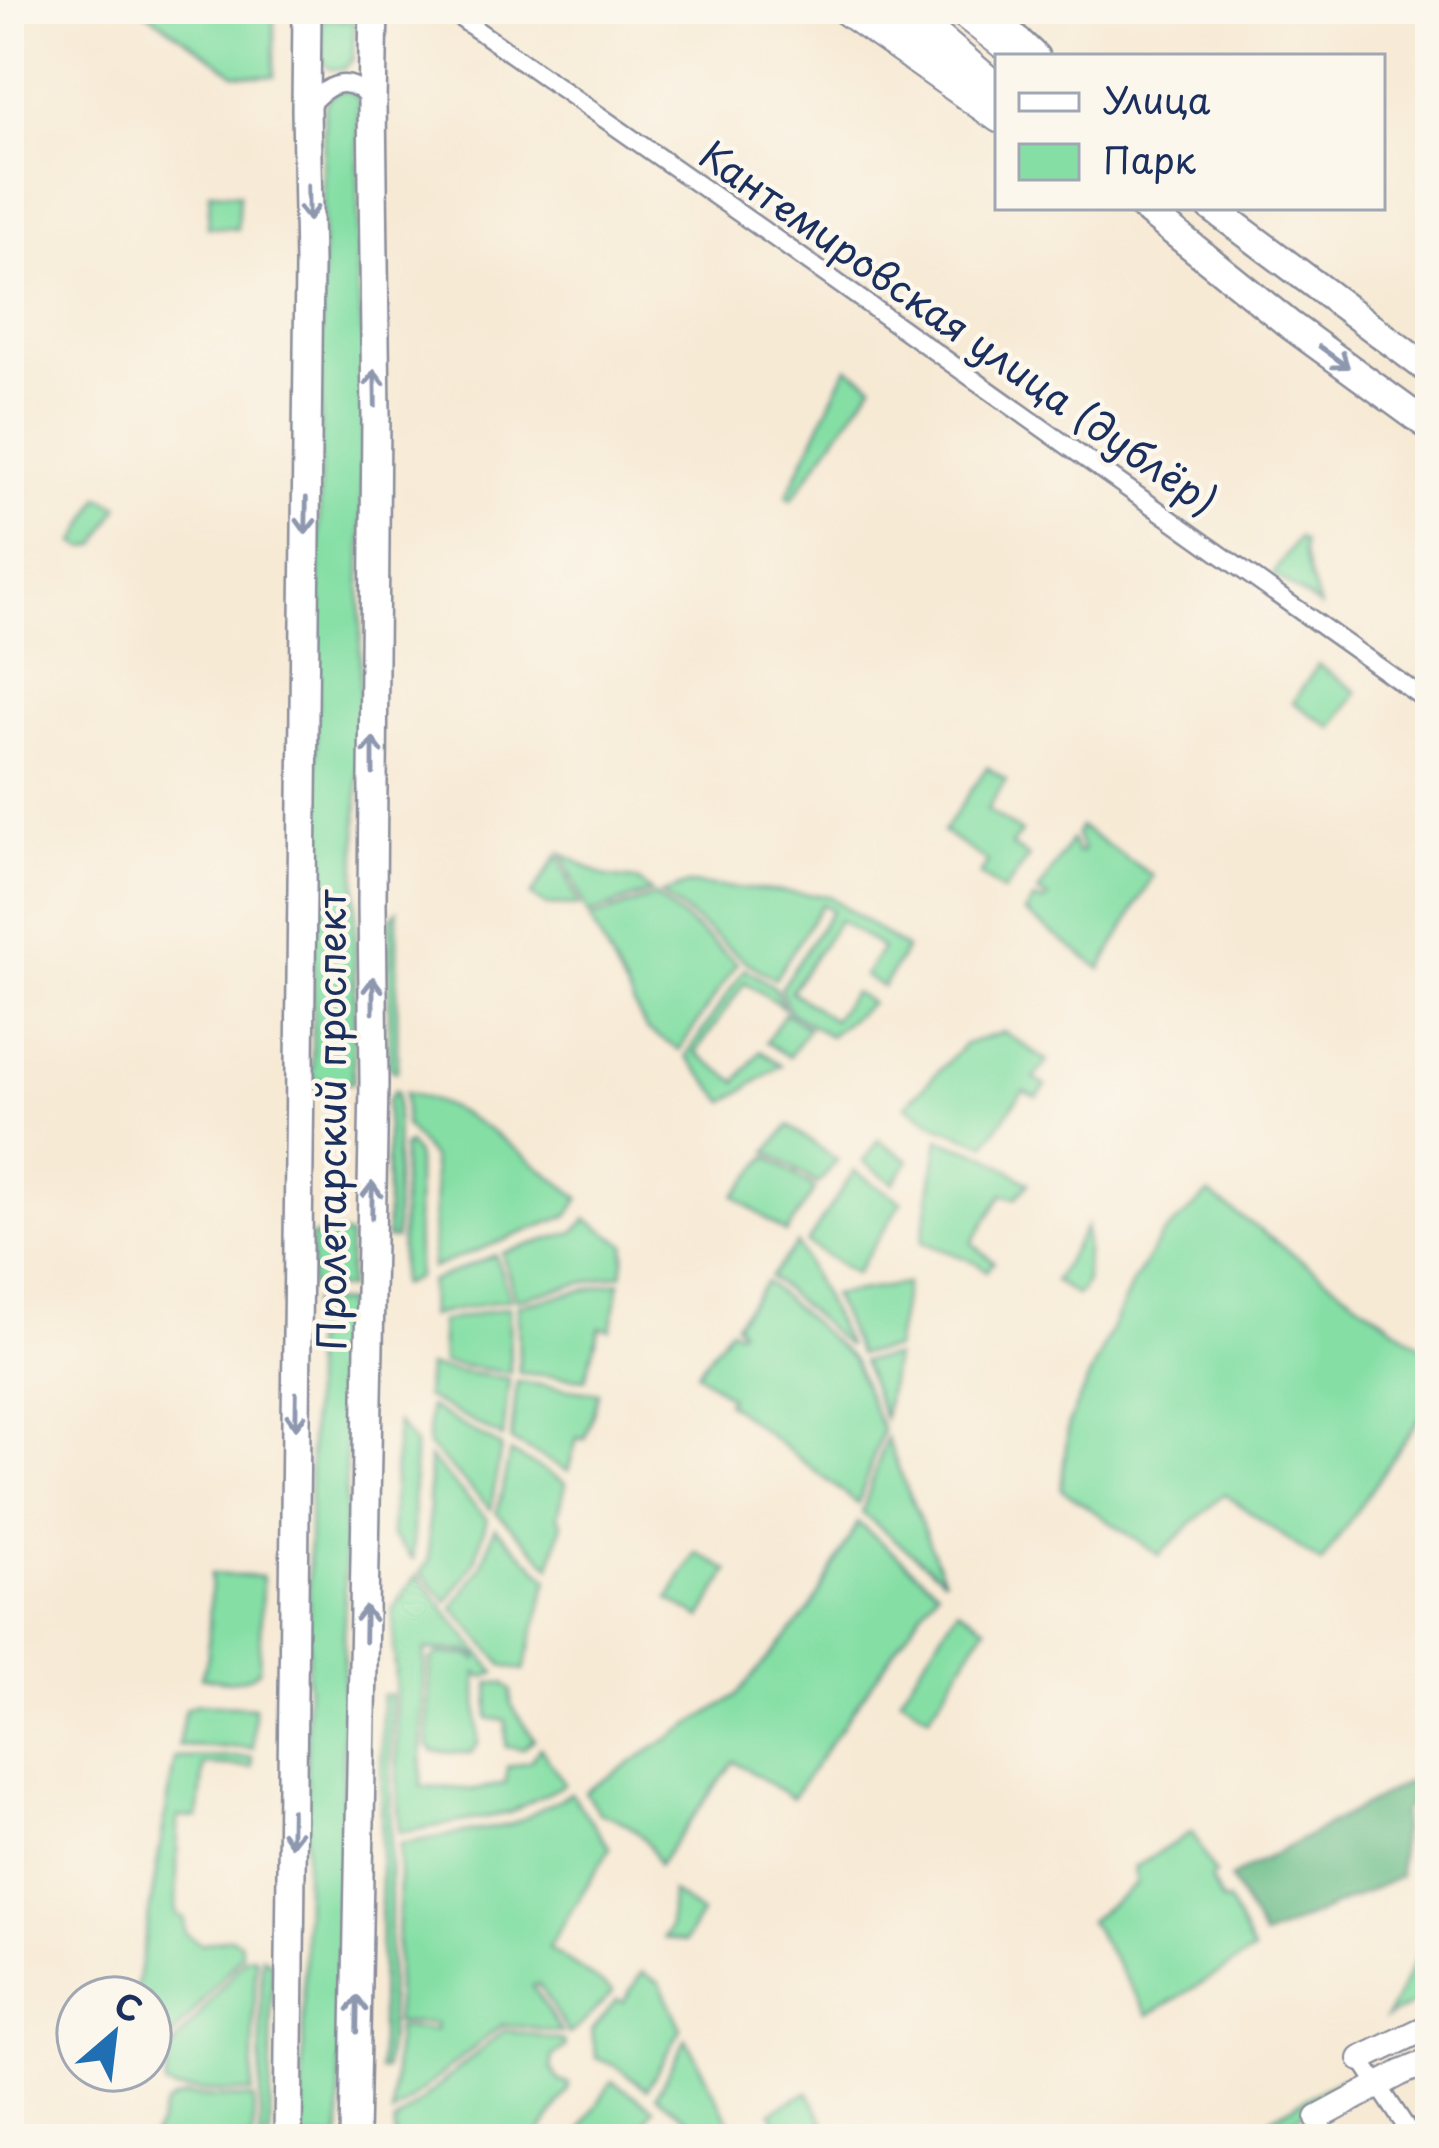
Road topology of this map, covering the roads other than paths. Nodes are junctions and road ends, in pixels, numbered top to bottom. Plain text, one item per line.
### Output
1 (307, 9) edge
2 (374, 9) edge
3 (447, 9) edge
4 (840, 9) edge
5 (866, 9) edge
6 (908, 9) edge
7 (955, 9) edge
8 (983, 9) edge
9 (1012, 54) edge
10 (1032, 54) edge
11 (995, 83) edge
12 (995, 101) edge
13 (372, 102) junction
14 (306, 109) junction
15 (995, 118) edge
16 (1126, 210) edge
17 (1147, 210) edge
18 (1215, 210) edge
19 (1290, 325) junction
20 (1430, 371) edge
21 (1430, 427) edge
22 (1430, 703) edge
23 (1430, 2026) edge
24 (1361, 2059) joint
25 (1430, 2061) edge
26 (1379, 2085) junction
27 (1323, 2129) edge
28 (288, 2139) edge
29 (354, 2139) edge
30 (1414, 2139) edge

1 - 14 main road, Пролетарский проспект
2 - 13 main road, Пролетарский проспект
3 - 22 street, Кантемировская улица (дублёр)
4 - 15 main road
5 - 12 main road
6 - 11 main road
7 - 9 main road
8 - 10 main road
13 - 14 street
29 -> 13 main road, Пролетарский проспект
14 -> 28 main road, Пролетарский проспект
16 - 19 main road
17 - 19 main road
18 - 20 main road
19 -> 21 main road
23 - 24 main road
24 - 26 street
25 - 26 main road
26 - 27 main road
26 - 30 street

